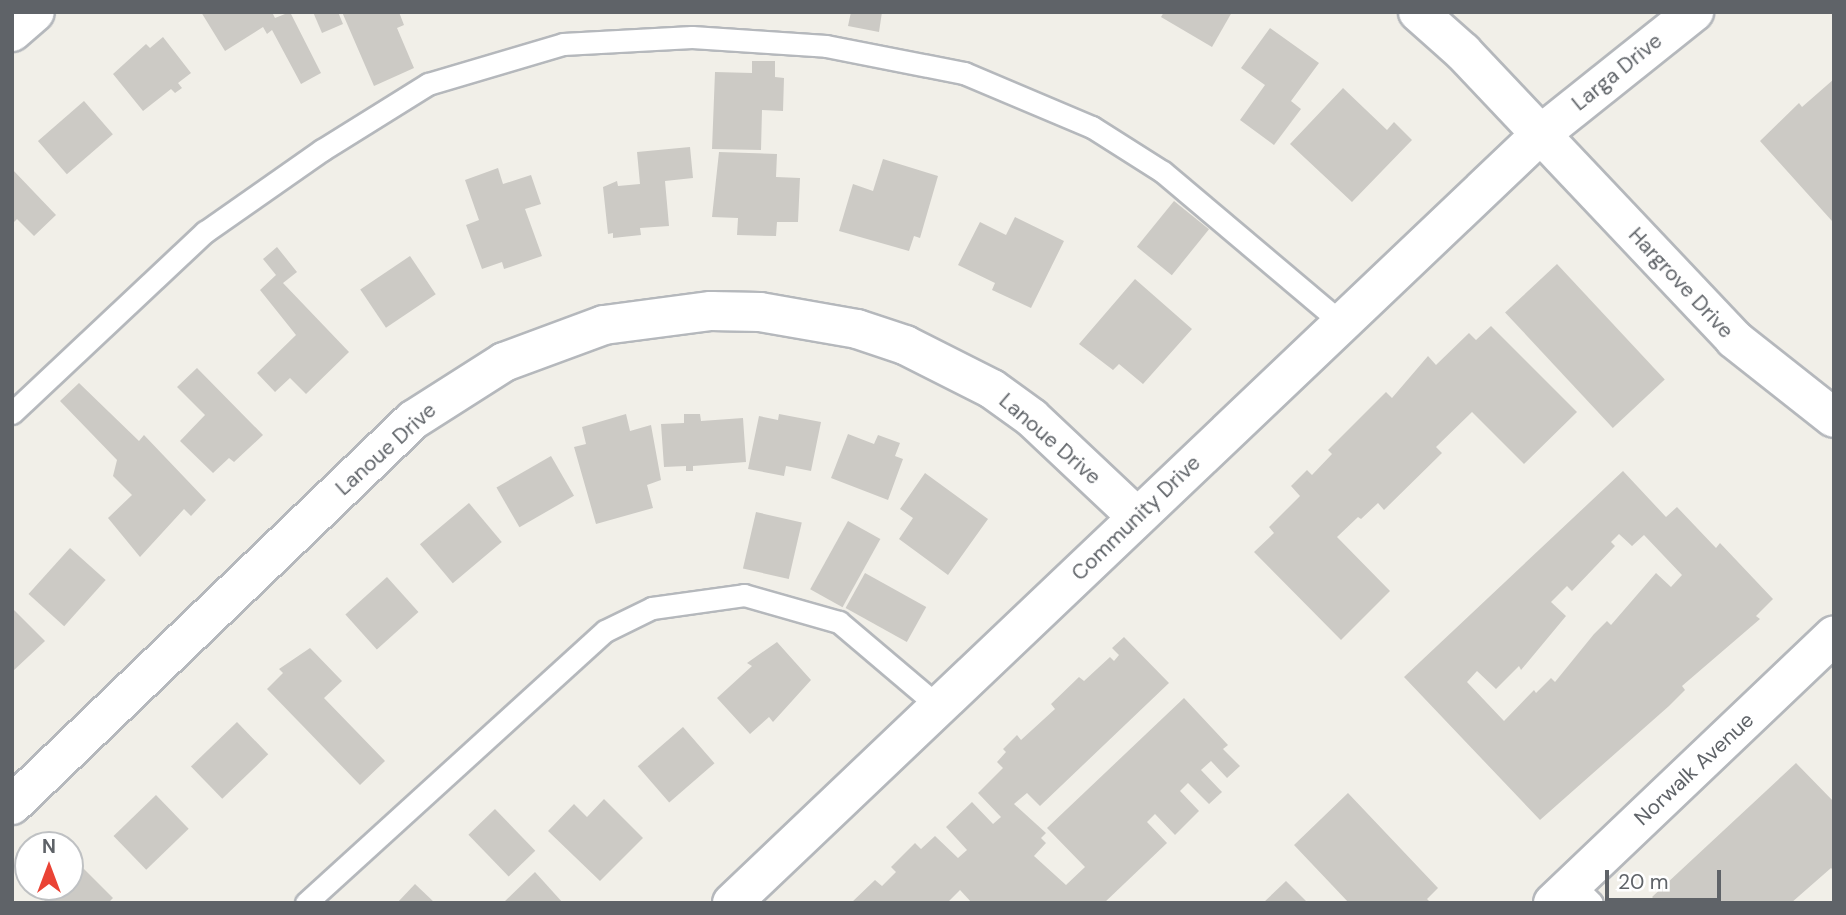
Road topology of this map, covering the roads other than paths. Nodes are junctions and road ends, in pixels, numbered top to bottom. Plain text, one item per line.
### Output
1 (35, 12) edge
2 (1418, 12) edge
3 (1694, 12) edge
4 (12, 32) edge
5 (1541, 134) junction
6 (1342, 323) junction
7 (12, 413) edge
8 (1834, 418) edge
9 (1137, 517) junction
10 (1834, 635) edge
11 (938, 706) junction
12 (12, 805) edge
13 (1572, 896) edge
14 (306, 903) edge
15 (732, 903) edge

1 - 4 street
2 - 5 street, Hargrove Drive
3 - 5 street, Larga Drive
5 - 6 street, Community Drive
5 - 8 street, Hargrove Drive
6 - 7 lane
6 - 9 street, Community Drive
9 - 11 street, Community Drive
9 - 12 street, Lanoue Drive
10 - 13 street, Norwalk Avenue
11 - 14 lane
11 - 15 street, Community Drive

